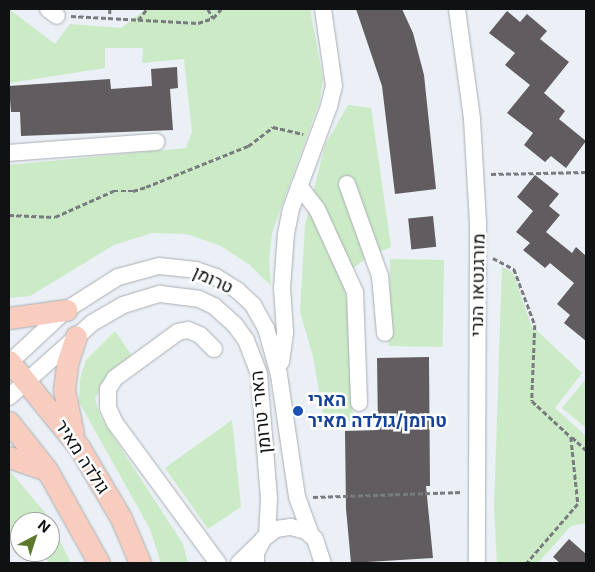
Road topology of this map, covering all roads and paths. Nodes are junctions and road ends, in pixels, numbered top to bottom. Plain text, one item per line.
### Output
1 (110, 9) edge
2 (147, 9) edge
3 (208, 9) edge
4 (221, 9) edge
5 (323, 9) edge
6 (457, 9) edge
7 (53, 12) edge
8 (110, 18) junction
9 (213, 18) junction
10 (138, 20) junction
11 (316, 138) junction
12 (158, 142) dead end
13 (9, 153) edge
14 (586, 172) edge
15 (476, 174) junction
16 (346, 184) dead end
17 (299, 186) junction
18 (9, 215) edge
19 (478, 250) junction
20 (381, 290) junction
21 (356, 301) junction
22 (66, 310) junction
23 (9, 318) edge
24 (385, 333) dead end
25 (76, 336) junction
26 (214, 349) dead end
27 (9, 362) edge
28 (279, 375) junction
29 (27, 381) junction
30 (9, 397) edge
31 (359, 403) dead end
32 (284, 412) joint
33 (9, 422) edge
34 (572, 437) junction
35 (79, 447) junction
36 (586, 450) edge
37 (9, 457) edge
38 (47, 470) junction
39 (475, 491) junction
40 (297, 497) junction
41 (311, 535) junction
42 (264, 539) junction
43 (532, 559) junction
44 (99, 563) edge
45 (140, 563) edge
46 (218, 563) edge
47 (239, 563) edge
48 (256, 563) edge
49 (323, 563) edge
50 (477, 563) edge
51 (527, 563) edge
52 (537, 563) edge

1 - 8 path
2 - 10 path
3 - 9 path
4 - 9 path
5 - 11 street
6 - 15 street, מורגנטאו הנרי
7 - 8 path
8 - 10 path
9 - 10 path
11 - 17 street
11 - 18 path
12 - 13 street
14 - 15 path
15 - 19 street, מורגנטאו הנרי
16 - 20 street
17 - 21 street
17 - 28 street
19 - 34 path
19 - 39 street, מורגנטאו הנרי
20 - 21 street
20 - 24 street
21 - 31 street
22 - 23 main road
22 - 27 street
22 - 28 street, טרומן
25 - 29 street, הארי טרומן
25 - 35 main road
25 - 42 street, הארי טרומן
26 - 46 street
27 - 29 main road, גולדה מאיר
28 - 32 street, טרומן
29 - 30 street, הארי טרומן
29 - 35 main road, גולדה מאיר
32 - 40 street, הארי טרומן
33 - 38 main road, גולדה מאיר
34 - 36 path
34 - 43 path
35 - 45 main road, גולדה מאיר
37 - 38 main road
38 - 44 main road, גולדה מאיר
39 - 40 path
39 - 50 street, מורגנטאו הנרי
40 - 41 street, הארי טרומן
41 - 42 street
41 - 49 street, הארי טרומן
42 - 47 street
42 - 48 street, הארי טרומן
43 - 51 path
43 - 52 path

